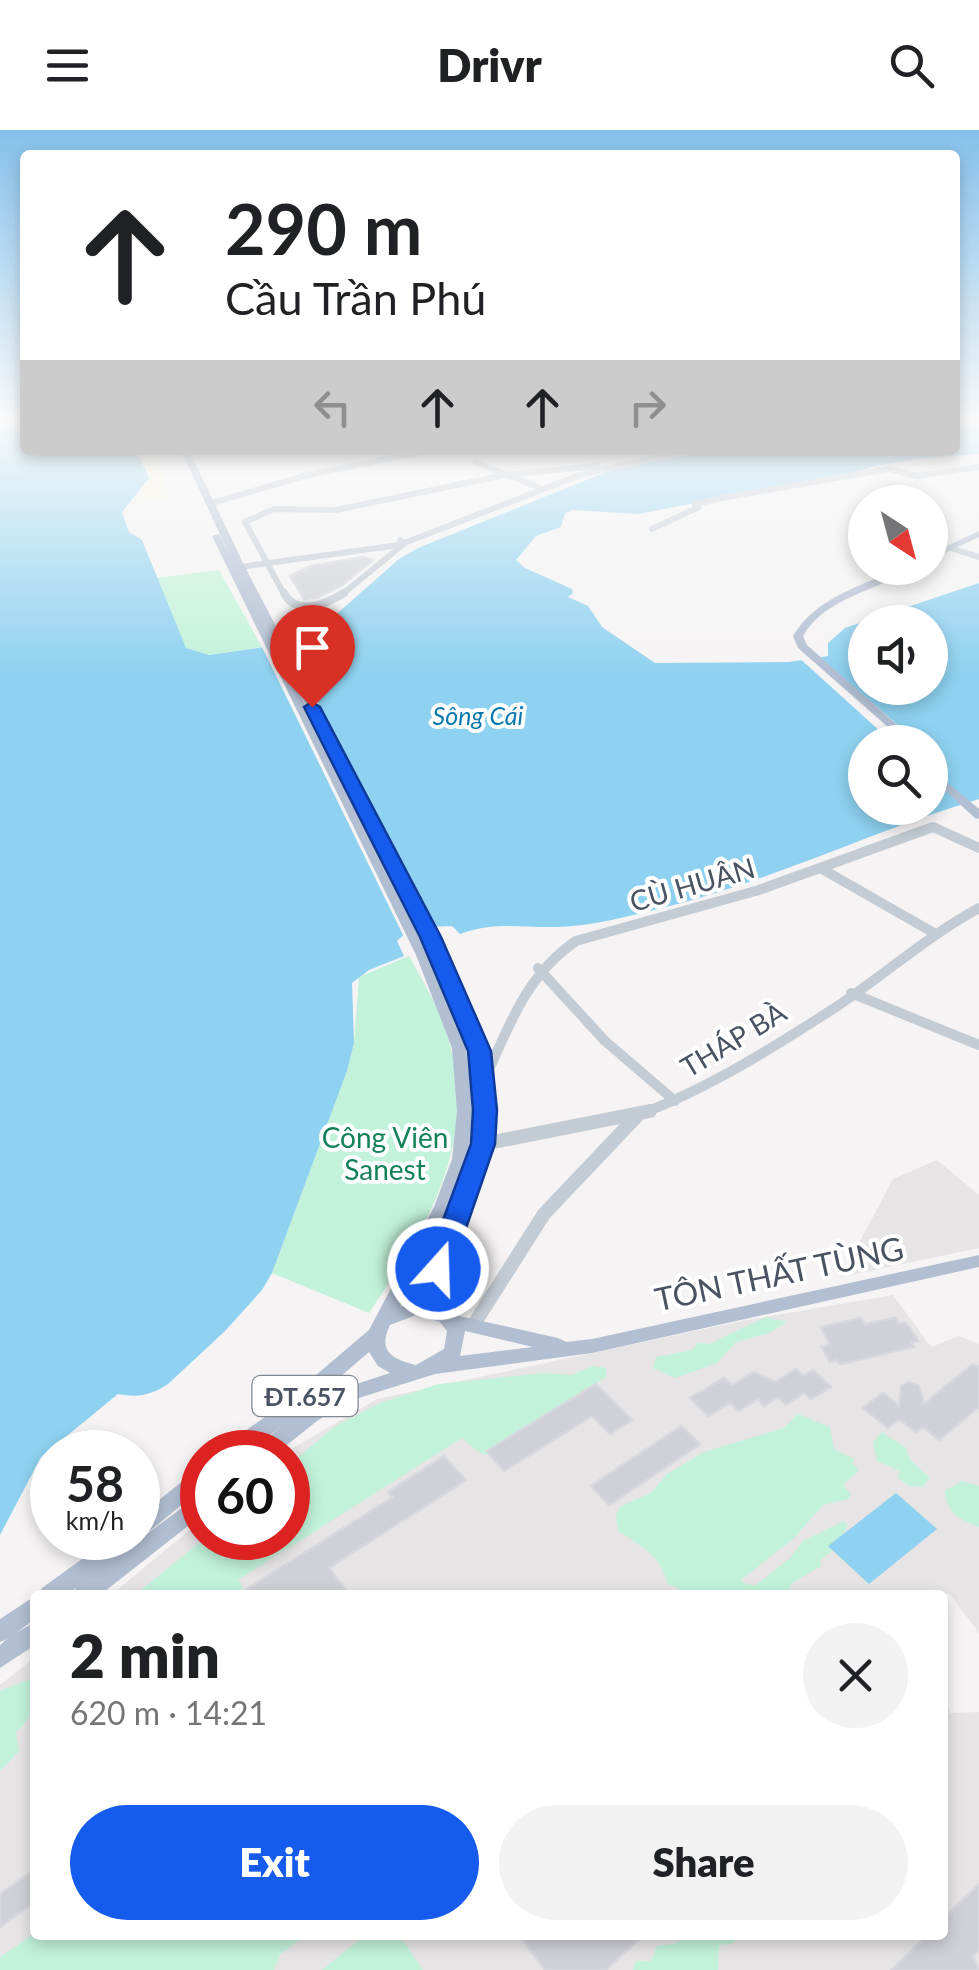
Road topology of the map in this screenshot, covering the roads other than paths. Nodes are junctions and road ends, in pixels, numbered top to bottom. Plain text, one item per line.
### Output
1 (208, 505) edge
2 (360, 505) edge
3 (497, 505) edge
4 (696, 505) edge
5 (652, 529) dead end
6 (979, 534) edge
7 (402, 542) junction
8 (950, 548) joint
9 (979, 560) edge
10 (266, 564) junction
11 (234, 568) junction
12 (873, 585) edge
13 (801, 621) junction
14 (879, 725) edge
15 (891, 725) edge
16 (948, 776) edge
17 (948, 787) edge
18 (979, 803) edge
19 (979, 814) edge
20 (979, 848) edge
21 (822, 870) junction
22 (979, 908) edge
23 (934, 933) junction
24 (424, 939) junction
25 (538, 968) junction
26 (851, 992) junction
27 (502, 1042) junction
28 (477, 1045) junction
29 (979, 1046) edge
30 (484, 1081) junction
31 (674, 1102) junction
32 (639, 1115) junction
33 (483, 1144) junction
34 (426, 1239) junction
35 (979, 1261) edge
36 (448, 1318) junction
37 (474, 1324) junction
38 (380, 1327) junction
39 (592, 1346) junction
40 (427, 1369) junction
41 (257, 1430) edge
42 (262, 1430) edge
43 (294, 1430) edge
44 (180, 1495) edge
45 (160, 1511) edge
46 (180, 1521) edge
47 (97, 1560) edge
48 (57, 1590) edge
49 (90, 1590) edge
50 (30, 1610) edge
51 (0, 1632) edge
52 (30, 1636) edge
53 (0, 1658) edge

1 - 11 main road, ĐT.657
2 - 10 street
3 - 7 street
4 - 5 street
6 - 8 main road
7 - 10 street
7 - 10 street
8 - 9 street
10 - 11 street
11 - 24 main road, ĐT.657
12 - 13 main road
13 - 14 main road
13 - 15 main road
16 - 18 main road
17 - 19 main road
20 - 21 street, CÙ HUÂN
21 - 23 street
21 - 25 street, CÙ HUÂN
22 - 23 street, THÁP BÀ
23 - 26 street, THÁP BÀ
24 - 28 main road, ĐT.657
24 - 34 main road, ĐT.657
25 - 27 street, CÙ HUÂN
25 - 31 street
26 - 29 street
26 - 31 street, THÁP BÀ
27 - 28 street
27 - 30 street, CÙ HUÂN
28 - 30 main road, ĐT.657
30 - 33 main road, ĐT.657
31 - 32 street, THÁP BÀ
32 - 33 street, THÁP BÀ
32 - 37 street
33 - 36 main road, ĐT.657
34 - 38 main road, ĐT.657
34 - 41 main road
35 - 39 main road, TÔN THẤT TÙNG
36 - 37 main road, TÔN THẤT TÙNG
36 - 38 main road
36 - 40 main road, ĐT.657
37 - 39 main road, TÔN THẤT TÙNG
38 - 40 main road, ĐT.657
38 - 42 main road, ĐT.657
39 - 40 main road, TÔN THẤT TÙNG
40 - 43 main road, ĐT.657
44 - 45 main road
46 - 49 main road
47 - 48 main road
50 - 51 main road
52 - 53 main road

